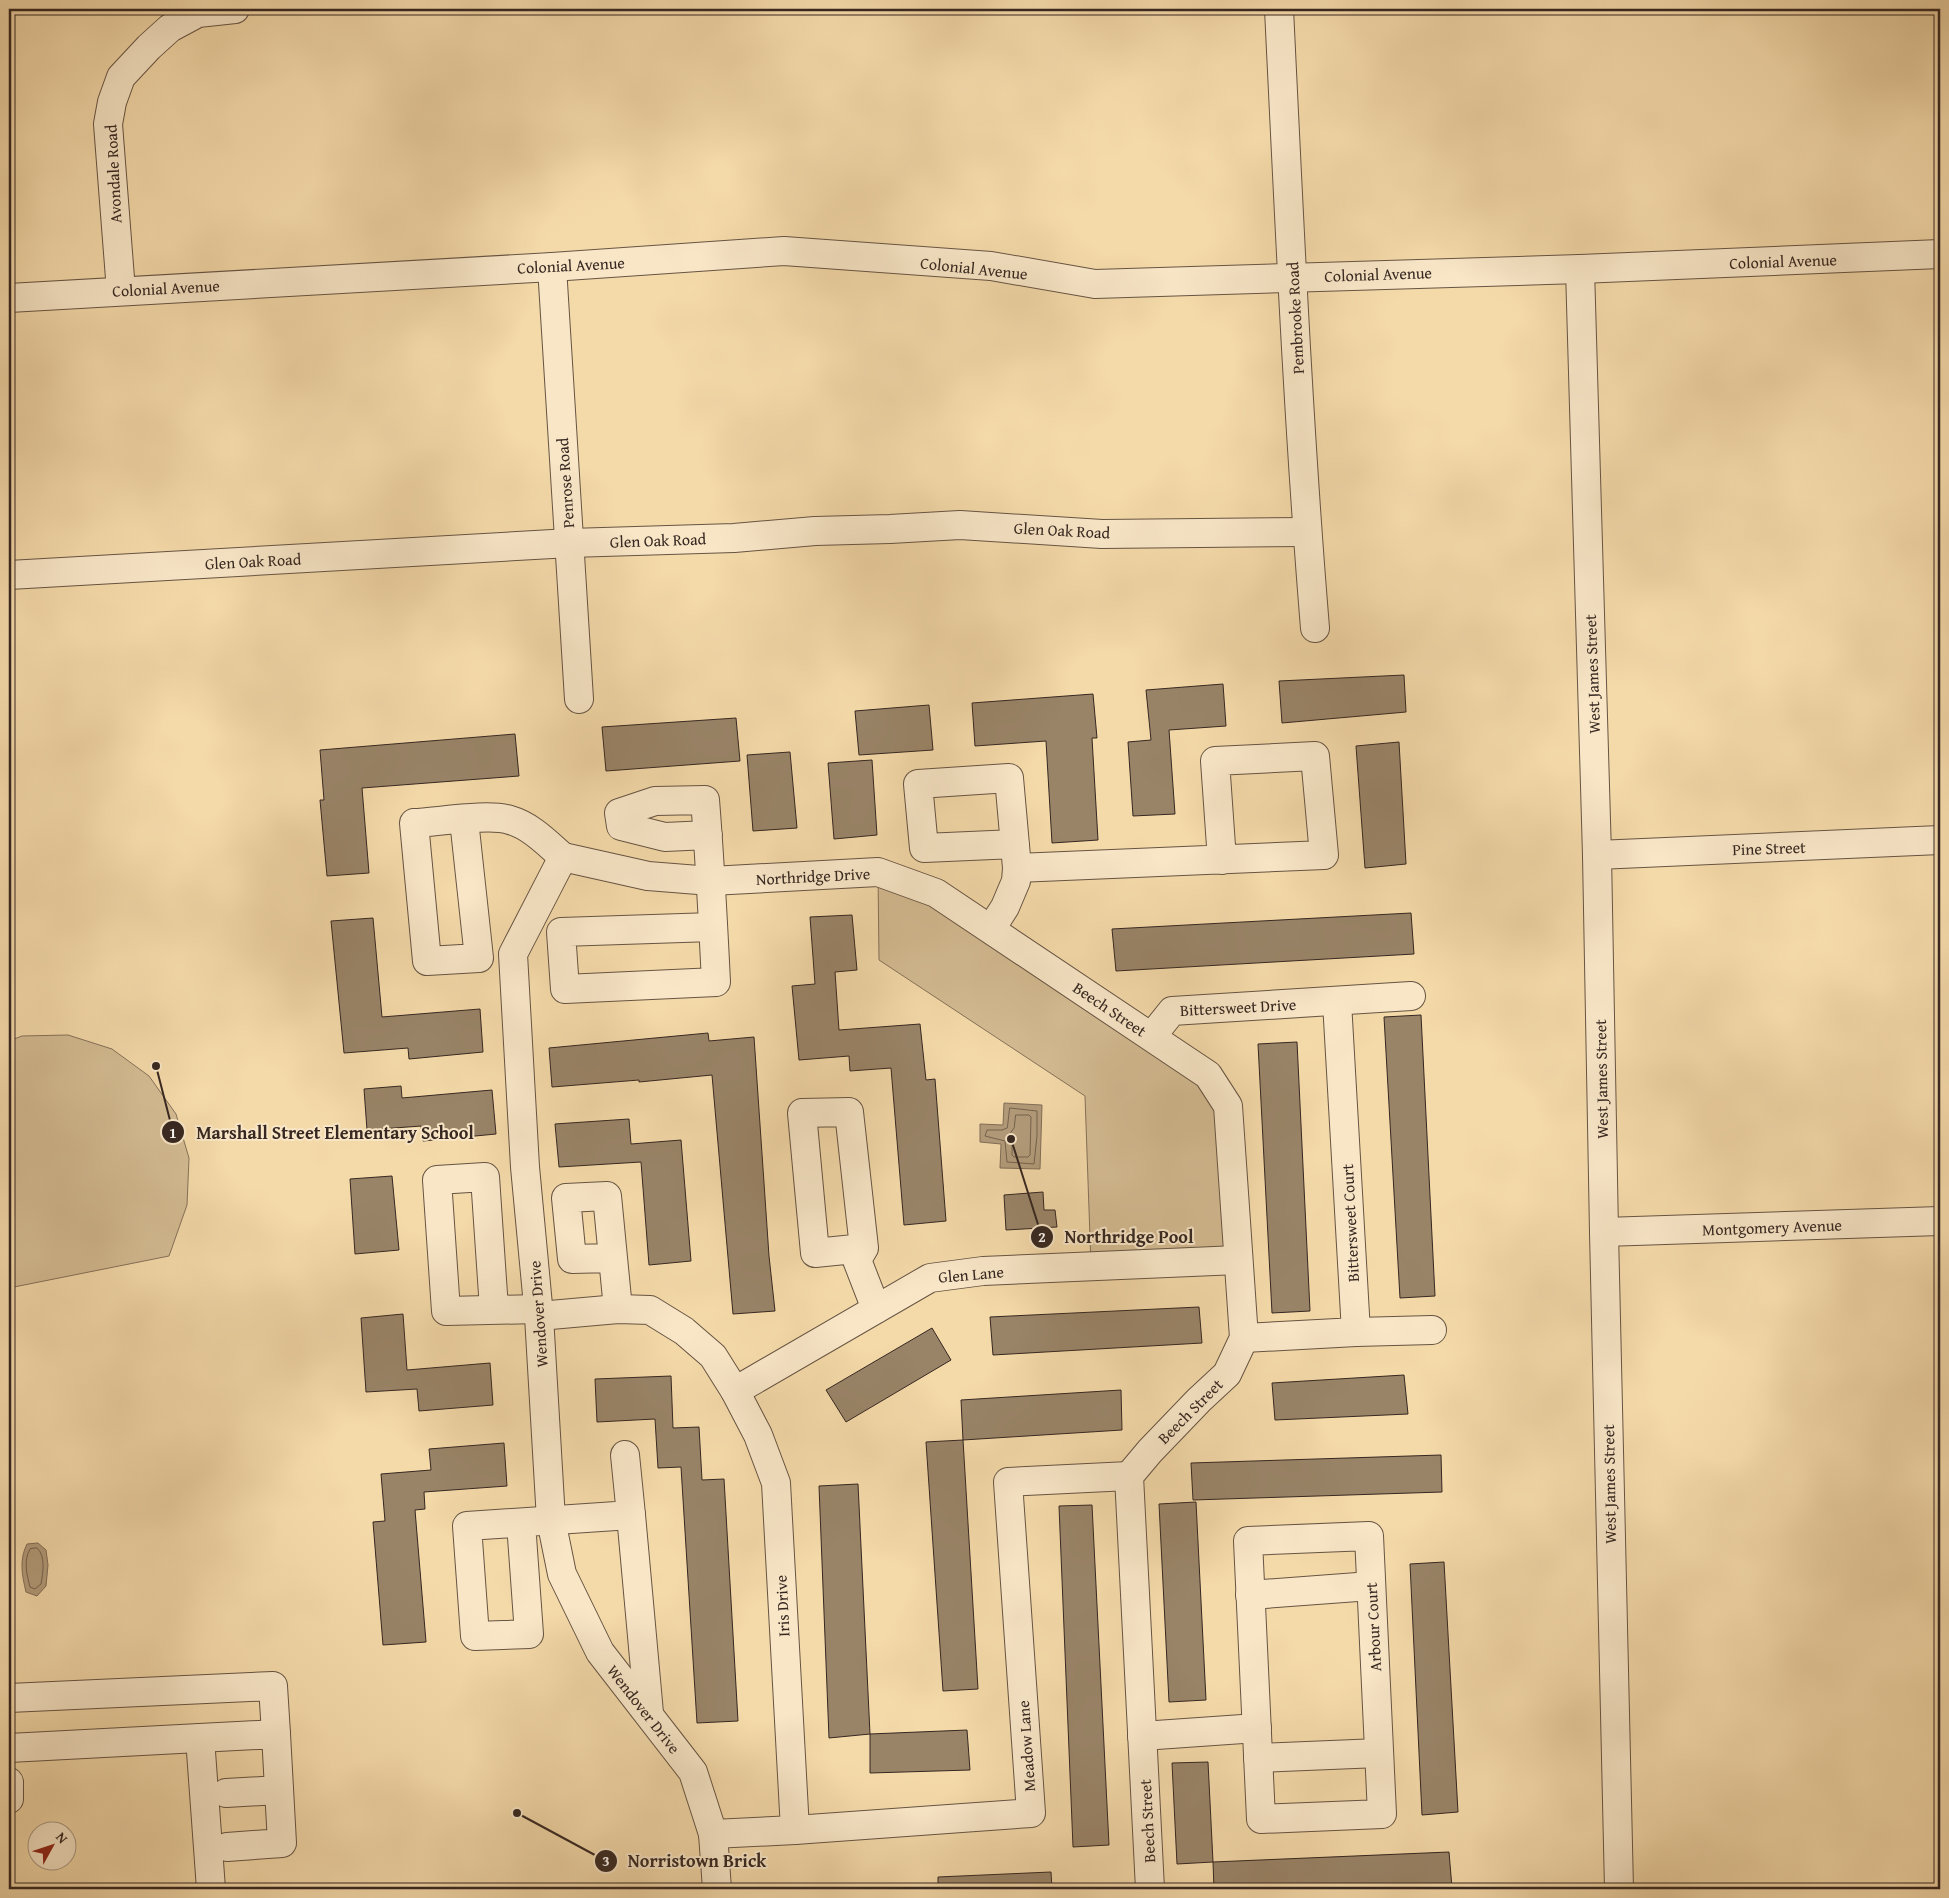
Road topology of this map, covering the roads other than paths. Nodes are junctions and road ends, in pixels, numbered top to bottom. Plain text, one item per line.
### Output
1 (235, 9) edge
2 (1279, 9) edge
3 (1940, 254) edge
4 (552, 267) junction
5 (1580, 269) junction
6 (1292, 277) junction
7 (121, 291) junction
8 (9, 298) edge
9 (1307, 532) junction
10 (570, 542) junction
11 (9, 575) edge
12 (1315, 628) dead end
13 (579, 699) dead end
14 (464, 820) junction
15 (708, 835) dead end
16 (1940, 840) edge
17 (1597, 855) junction
18 (563, 857) junction
19 (1222, 860) junction
20 (711, 881) junction
21 (713, 927) junction
22 (991, 929) junction
23 (1411, 996) dead end
24 (1337, 1002) junction
25 (1152, 1036) junction
26 (1940, 1221) edge
27 (1604, 1232) junction
28 (864, 1248) junction
29 (612, 1258) dead end
30 (1238, 1260) junction
31 (494, 1309) junction
32 (618, 1309) junction
33 (876, 1309) junction
34 (539, 1313) junction
35 (1432, 1330) dead end
36 (1356, 1332) junction
37 (1244, 1338) junction
38 (735, 1391) junction
39 (625, 1455) dead end
40 (1129, 1476) junction
41 (631, 1515) junction
42 (550, 1520) junction
43 (521, 1523) dead end
44 (1371, 1586) junction
45 (1250, 1595) junction
46 (9, 1698) edge
47 (649, 1713) junction
48 (1257, 1728) junction
49 (276, 1734) junction
50 (1142, 1736) junction
51 (200, 1738) junction
52 (9, 1748) edge
53 (1379, 1753) junction
54 (1258, 1758) junction
55 (9, 1782) edge
56 (279, 1790) junction
57 (226, 1793) dead end
58 (9, 1799) edge
59 (795, 1830) junction
60 (713, 1834) junction
61 (226, 1847) dead end
62 (211, 1889) edge
63 (717, 1889) edge
64 (1150, 1889) edge
65 (1619, 1889) edge

1 - 7 street, Avondale Road
2 - 6 street, Pembrooke Road
3 - 5 street, Colonial Avenue
4 - 6 street, Colonial Avenue
4 - 7 street, Colonial Avenue
4 - 10 street, Penrose Road
5 - 6 street, Colonial Avenue
5 - 17 street, West James Street
6 - 9 street, Pembrooke Road
7 - 8 street, Colonial Avenue
9 - 10 street, Glen Oak Road
9 - 12 street, Pembrooke Road
10 - 11 street, Glen Oak Road
10 - 13 street, Penrose Road
14 - 14 street
14 - 18 street
15 - 20 street
16 - 17 street, Pine Street
17 - 27 street, West James Street
18 - 20 street
18 - 34 street, Wendover Drive
19 - 19 street
19 - 22 street
20 - 21 street
20 - 22 street, Northridge Drive
21 - 21 street
22 - 25 street, Beech Street
23 - 24 street, Bittersweet Drive
24 - 25 street, Bittersweet Drive
24 - 36 street, Bittersweet Court
25 - 30 street, Beech Street
26 - 27 street, Montgomery Avenue
27 - 65 street, West James Street
28 - 28 street
28 - 33 street
29 - 32 street
30 - 33 street, Glen Lane
30 - 37 street, Beech Street
31 - 31 street, Iris Drive
31 - 34 street, Iris Drive
32 - 34 street, Iris Drive
32 - 38 street, Iris Drive
33 - 38 street, Glen Lane
34 - 42 street, Wendover Drive
35 - 36 street
36 - 37 street
37 - 40 street, Beech Street
38 - 59 street, Iris Drive
39 - 41 street
40 - 50 street, Beech Street
40 - 59 street, Meadow Lane
41 - 42 street
41 - 47 street
42 - 43 street
42 - 47 street, Wendover Drive
44 - 45 street
44 - 45 street, Arbour Court
44 - 53 street, Arbour Court
45 - 48 street, Arbour Court
46 - 49 street
47 - 60 street, Wendover Drive
48 - 50 street
48 - 54 street, Arbour Court
49 - 51 street
49 - 56 street
50 - 64 street, Beech Street
51 - 52 street
51 - 62 street
53 - 54 street
53 - 54 street, Arbour Court
55 - 58 street
56 - 57 street
56 - 61 street
59 - 60 street, Meadow Lane
60 - 63 street, Wendover Drive

